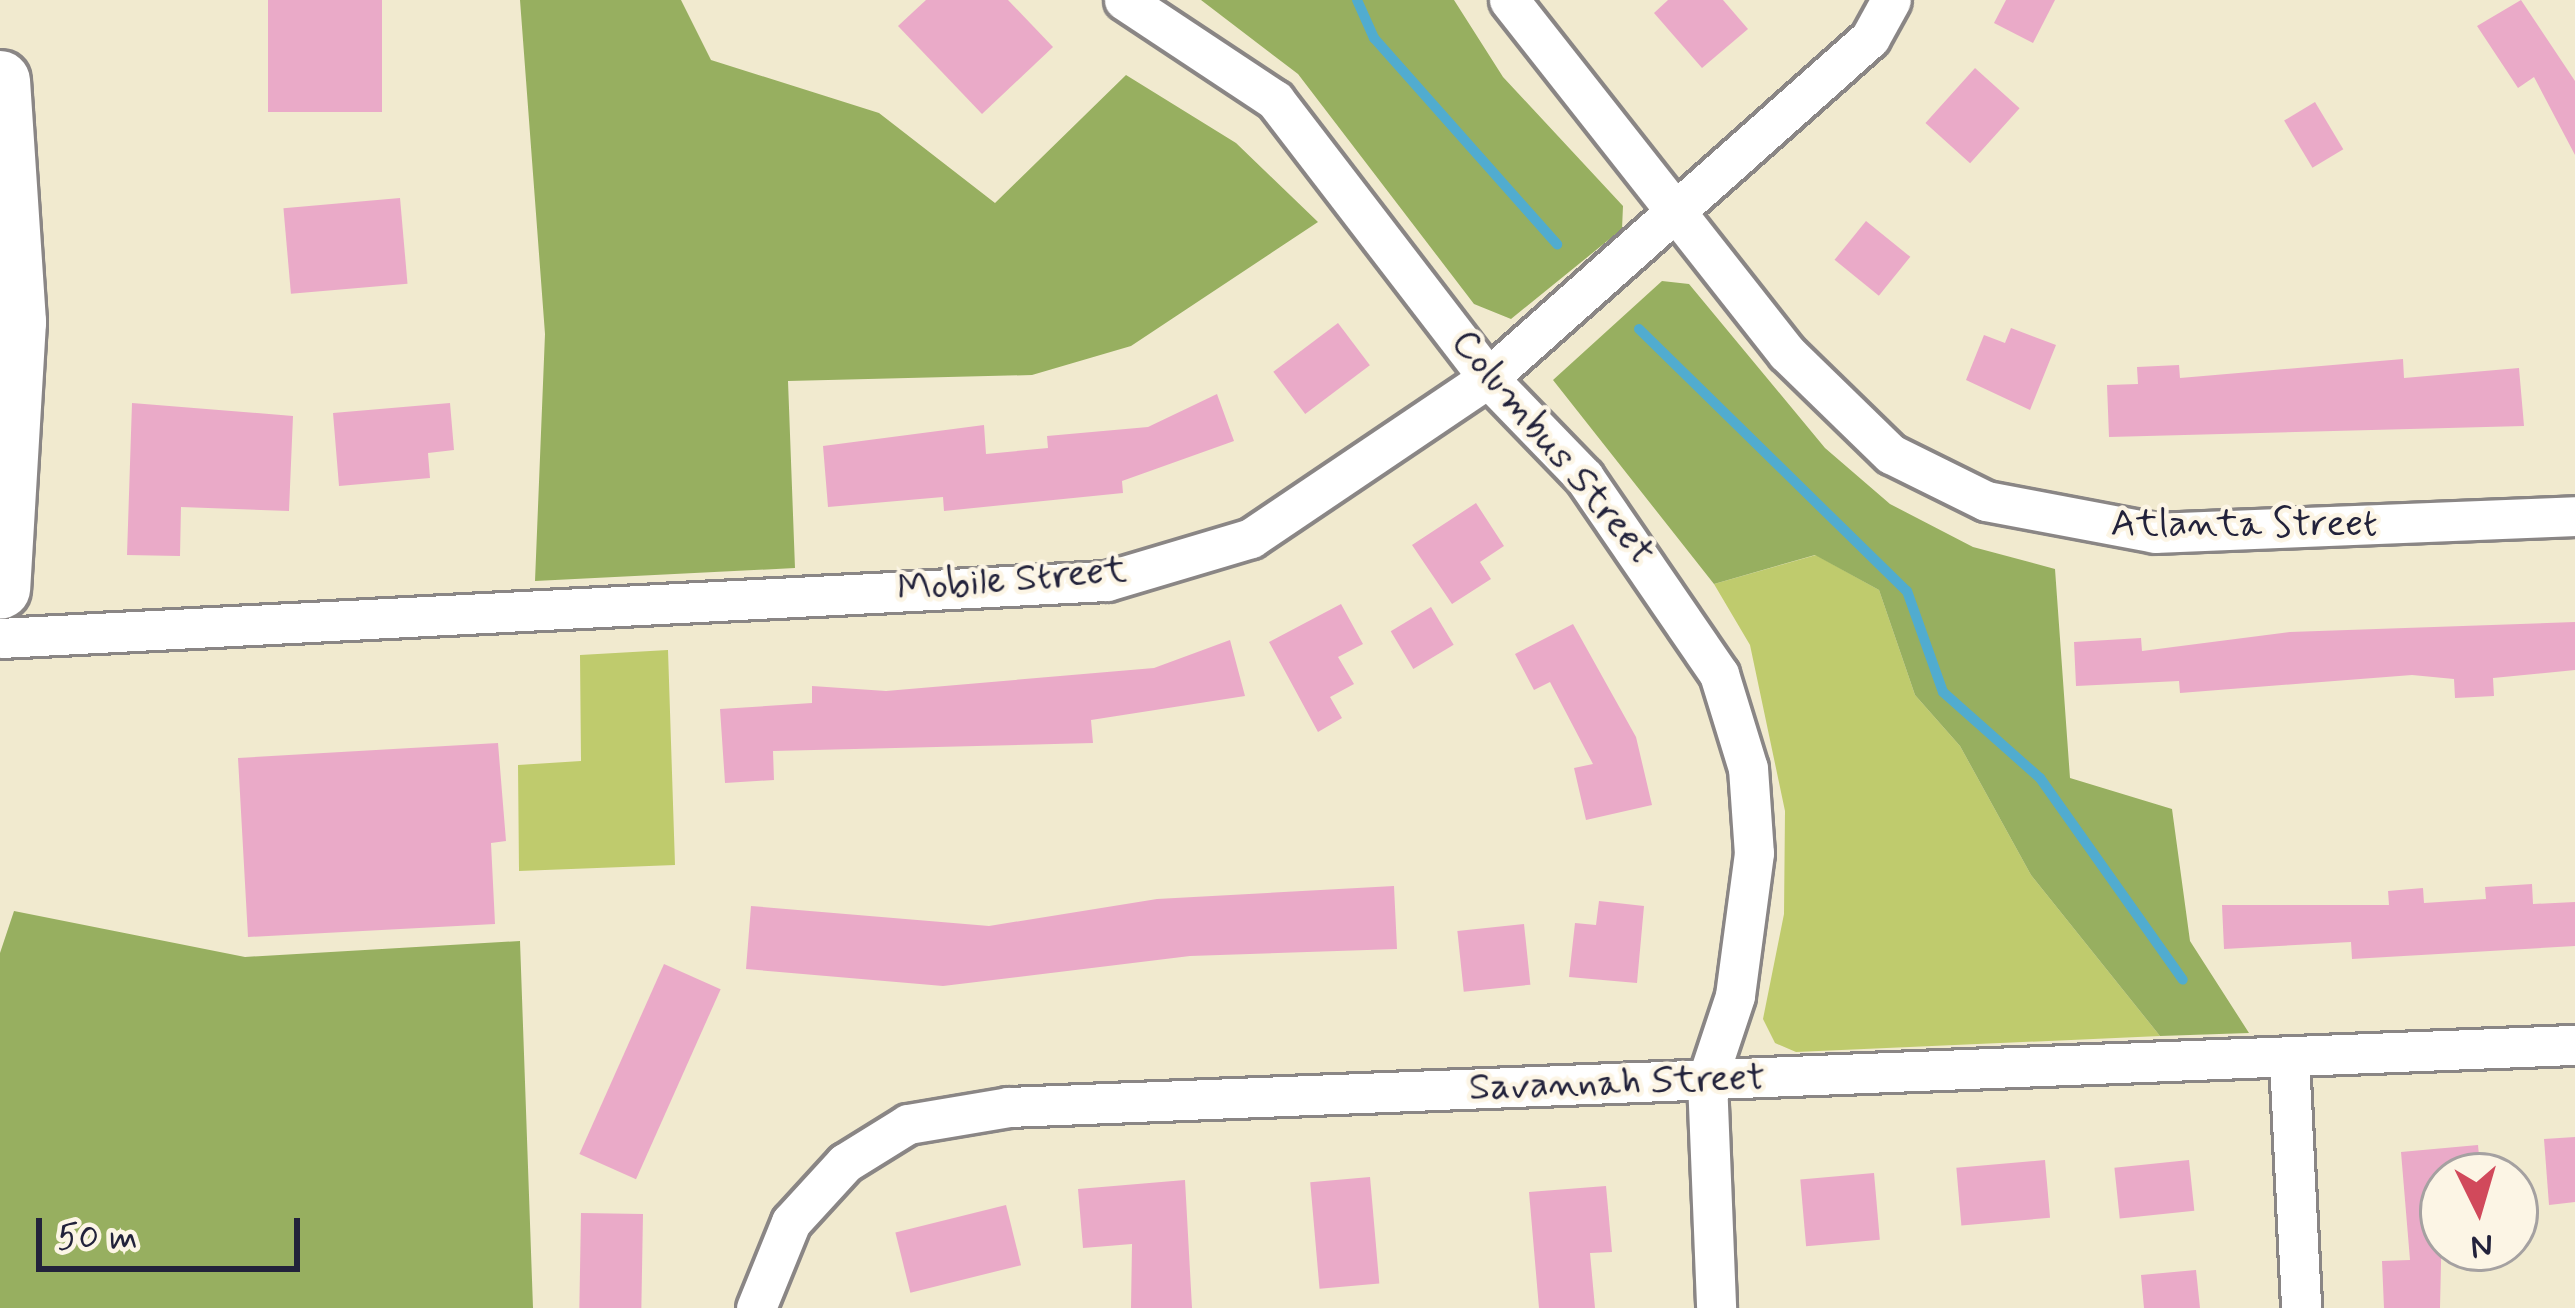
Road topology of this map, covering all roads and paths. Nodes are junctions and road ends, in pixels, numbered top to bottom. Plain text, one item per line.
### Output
1 (1124, 0) edge
2 (1508, 0) edge
3 (1892, 0) edge
4 (0, 81) edge
5 (1681, 211) junction
6 (7, 261) edge
7 (1488, 378) junction
8 (2575, 517) edge
9 (0, 589) edge
10 (0, 638) edge
11 (2575, 1045) edge
12 (2289, 1059) junction
13 (1707, 1080) junction
14 (756, 1308) edge
15 (1716, 1308) edge
16 (2301, 1308) edge

1 - 7 street, Columbus Street
2 - 5 street, Atlanta Street
3 - 5 street, Mobile Street
4 - 6 main road
5 - 7 street, Mobile Street
5 - 8 street, Atlanta Street
6 - 9 main road
7 - 10 street, Mobile Street
7 - 13 street, Columbus Street
11 - 12 street, Savannah Street
12 - 13 street, Savannah Street
12 - 16 street
13 - 14 street, Savannah Street
13 - 15 street

